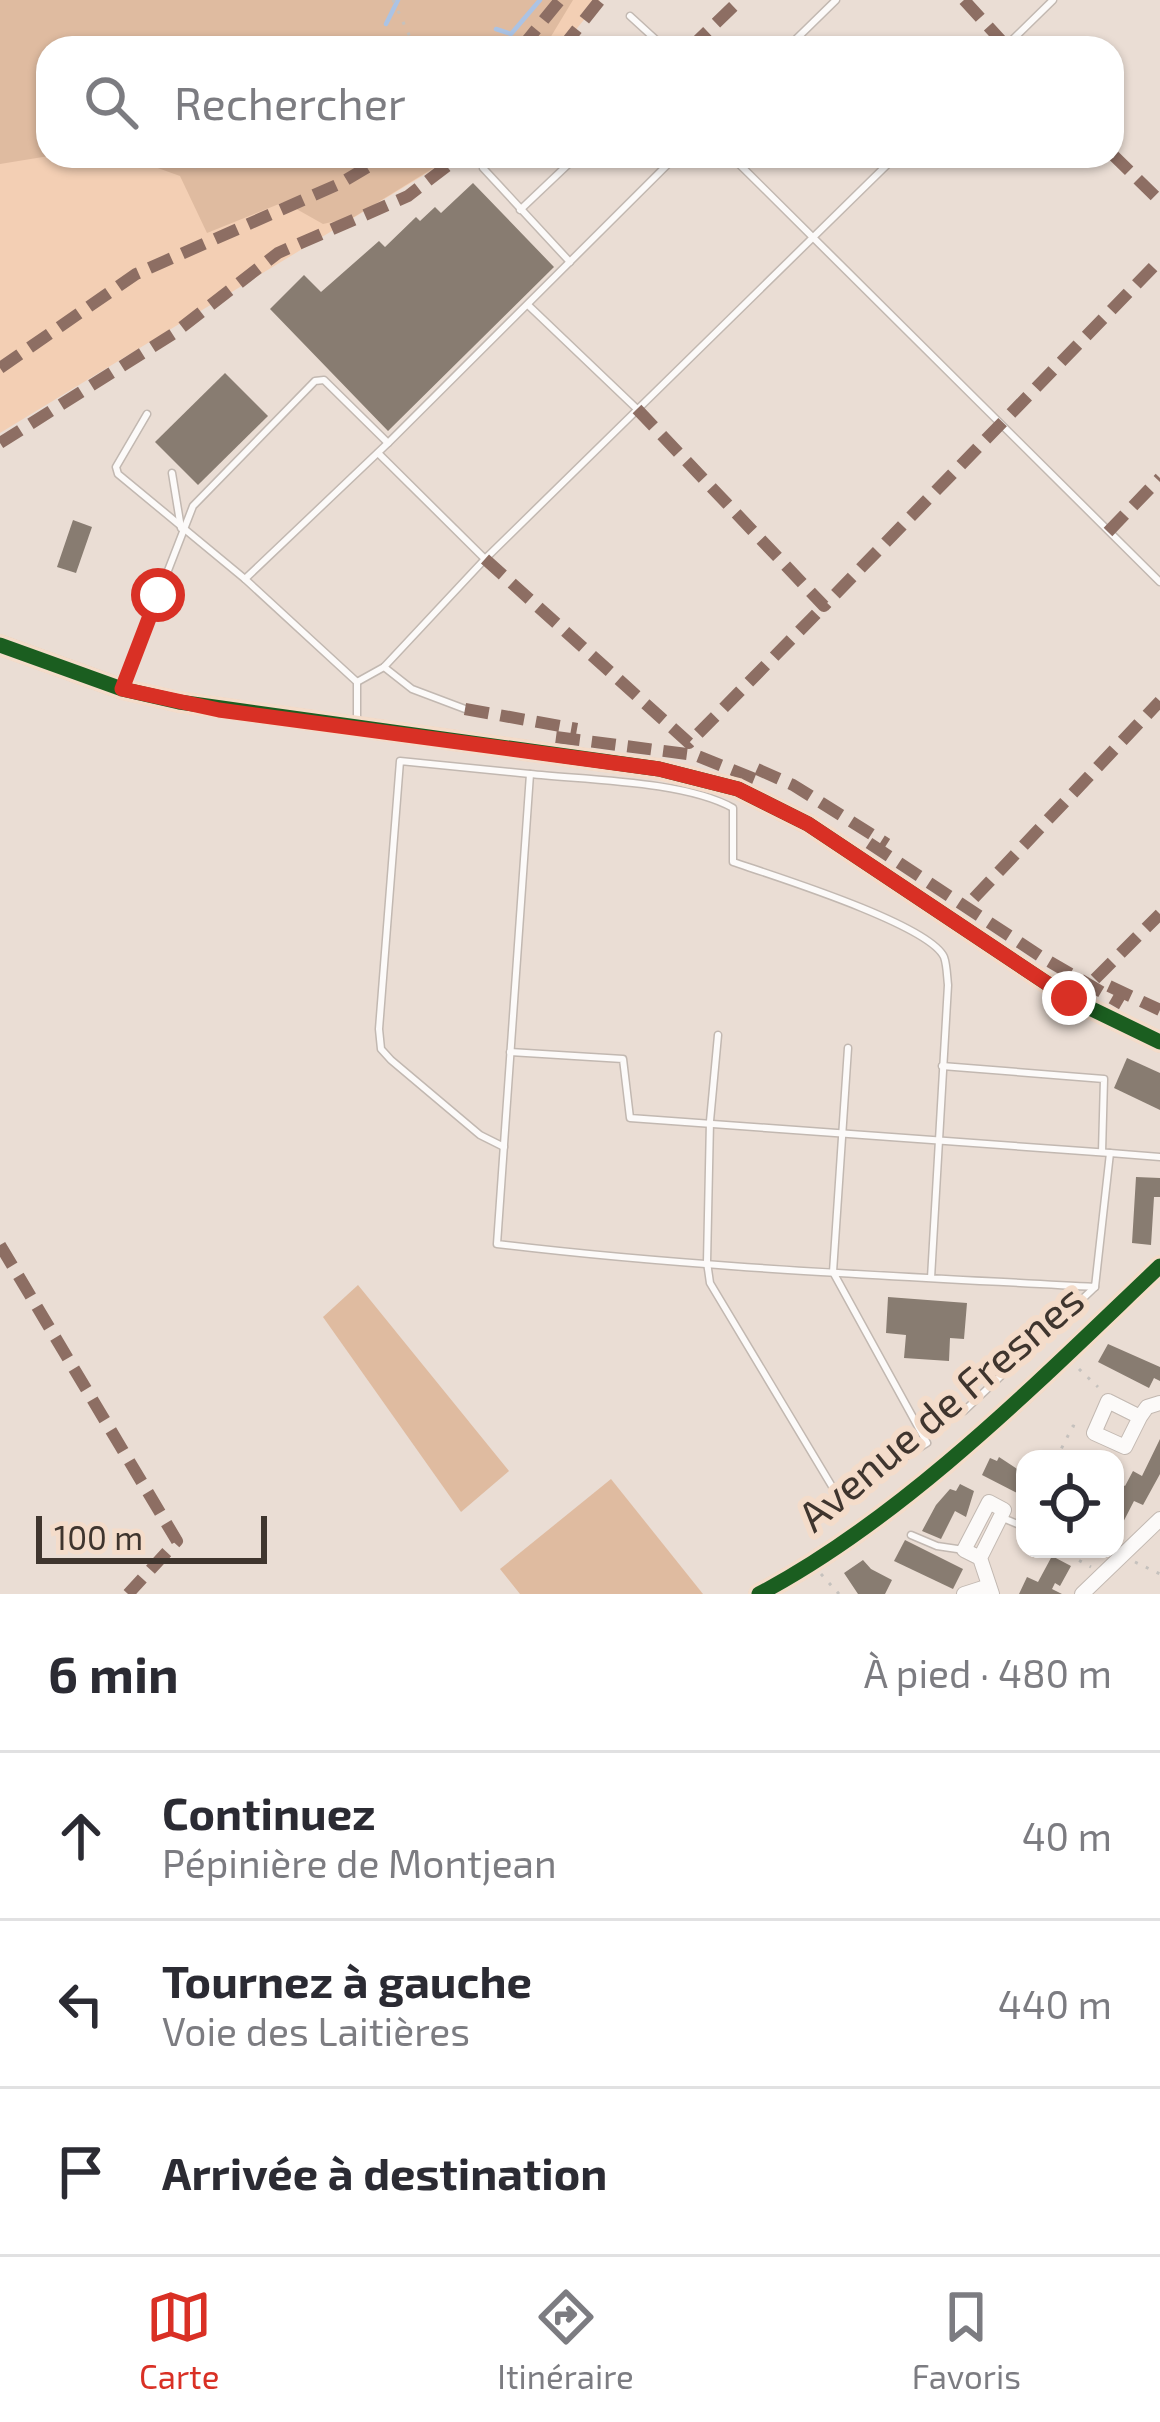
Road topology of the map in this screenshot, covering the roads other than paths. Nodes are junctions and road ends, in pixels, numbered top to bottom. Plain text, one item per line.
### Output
1 (836, 0) edge
2 (1053, 0) edge
3 (630, 16) dead end
4 (651, 36) edge
5 (799, 36) edge
6 (1016, 36) edge
7 (483, 168) dead end
8 (565, 168) edge
9 (664, 168) edge
10 (743, 168) edge
11 (884, 168) edge
12 (520, 211) junction
13 (814, 237) junction
14 (571, 263) junction
15 (528, 305) junction
16 (638, 409) junction
17 (147, 414) dead end
18 (388, 443) junction
19 (378, 453) junction
20 (172, 473) dead end
21 (181, 529) junction
22 (485, 559) junction
23 (245, 579) junction
24 (1160, 582) edge
25 (0, 645) edge
26 (384, 667) junction
27 (357, 682) junction
28 (122, 689) junction
29 (465, 709) dead end
30 (357, 729) junction
31 (530, 774) junction
32 (718, 1035) dead end
33 (1160, 1042) edge
34 (848, 1048) dead end
35 (511, 1052) junction
36 (942, 1066) junction
37 (710, 1121) junction
38 (842, 1131) junction
39 (938, 1139) junction
40 (504, 1148) junction
41 (1106, 1153) junction
42 (1160, 1157) edge
43 (707, 1262) junction
44 (1160, 1266) edge
45 (833, 1272) junction
46 (931, 1278) junction
47 (1095, 1288) junction
48 (1160, 1402) edge
49 (964, 1411) dead end
50 (1140, 1417) junction
51 (1001, 1517) junction
52 (1160, 1519) edge
53 (1016, 1523) edge
54 (911, 1535) dead end
55 (964, 1550) junction
56 (980, 1558) junction
57 (990, 1590) edge
58 (759, 1594) edge
59 (964, 1594) edge
60 (1082, 1594) edge

1 - 5 lane
2 - 6 lane
3 - 4 lane
7 - 12 lane
8 - 12 lane
9 - 14 lane
10 - 13 lane
11 - 13 lane
12 - 14 lane
13 - 16 lane
13 - 24 lane
14 - 15 lane
15 - 16 lane
15 - 18 lane
16 - 22 lane
17 - 21 lane
18 - 19 lane
18 - 21 lane
19 - 22 lane
19 - 23 lane
20 - 21 lane
21 - 23 lane
21 - 28 lane
22 - 26 lane
23 - 27 lane
25 - 28 street
26 - 27 lane
26 - 29 lane
27 - 30 lane
28 - 30 street
30 - 33 street
31 - 35 lane
31 - 36 lane
31 - 40 lane
32 - 37 lane
34 - 38 lane
35 - 37 lane
35 - 40 lane
36 - 39 lane
36 - 41 lane
37 - 38 lane
37 - 43 lane
38 - 39 lane
38 - 45 lane
39 - 41 lane
39 - 46 lane
40 - 43 lane
41 - 42 lane
41 - 47 lane
43 - 45 lane
43 - 45 lane
44 - 58 street, Avenue de Fresnes
45 - 46 lane
46 - 47 lane
47 - 49 lane
48 - 50 street
50 - 50 street
51 - 53 lane
51 - 55 street
51 - 56 street
52 - 60 street
54 - 55 lane
55 - 56 street
56 - 57 street
57 - 59 street

